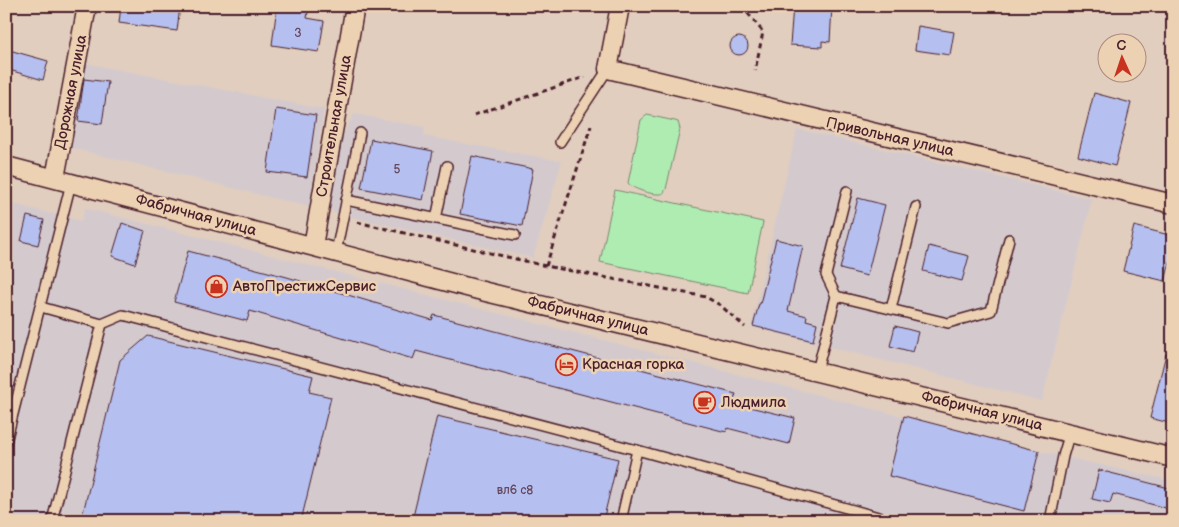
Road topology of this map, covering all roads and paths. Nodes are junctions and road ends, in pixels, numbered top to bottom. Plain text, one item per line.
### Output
1 (87, 6) edge
2 (354, 6) edge
3 (620, 6) edge
4 (742, 6) edge
5 (608, 69) junction
6 (755, 71) dead end
7 (474, 114) dead end
8 (593, 118) dead end
9 (360, 133) dead end
10 (560, 142) dead end
11 (6, 166) edge
12 (447, 166) dead end
13 (63, 180) junction
14 (847, 191) dead end
15 (346, 200) junction
16 (1173, 204) edge
17 (916, 207) dead end
18 (343, 219) junction
19 (436, 219) junction
20 (515, 235) dead end
21 (1009, 240) dead end
22 (313, 246) junction
23 (336, 252) junction
24 (546, 266) junction
25 (836, 296) junction
26 (41, 307) junction
27 (891, 310) junction
28 (102, 324) junction
29 (745, 327) dead end
30 (817, 371) junction
31 (1070, 432) junction
32 (6, 442) edge
33 (637, 450) junction
34 (1173, 458) edge
35 (52, 521) edge
36 (621, 521) edge
37 (892, 521) edge
38 (1050, 521) edge

1 - 13 street, Дорожная улица
2 - 22 street, Строительная улица
3 - 5 street
4 - 6 path
5 - 7 path
5 - 10 lane
5 - 16 street, Привольная улица
8 - 24 path
9 - 15 lane
11 - 13 street, Фабричная улица
12 - 19 lane
13 - 22 street, Фабричная улица
13 - 26 lane
14 - 25 lane
15 - 18 lane
15 - 19 lane
17 - 27 lane
18 - 23 lane
18 - 24 path
19 - 20 lane
21 - 27 lane
22 - 23 street, Фабричная улица
23 - 30 street, Фабричная улица
24 - 29 path
25 - 27 lane
25 - 30 lane
26 - 28 lane
26 - 32 lane
28 - 33 lane
28 - 35 lane
30 - 31 street, Фабричная улица
31 - 34 street, Фабричная улица
31 - 38 lane
33 - 36 lane
33 - 37 lane

